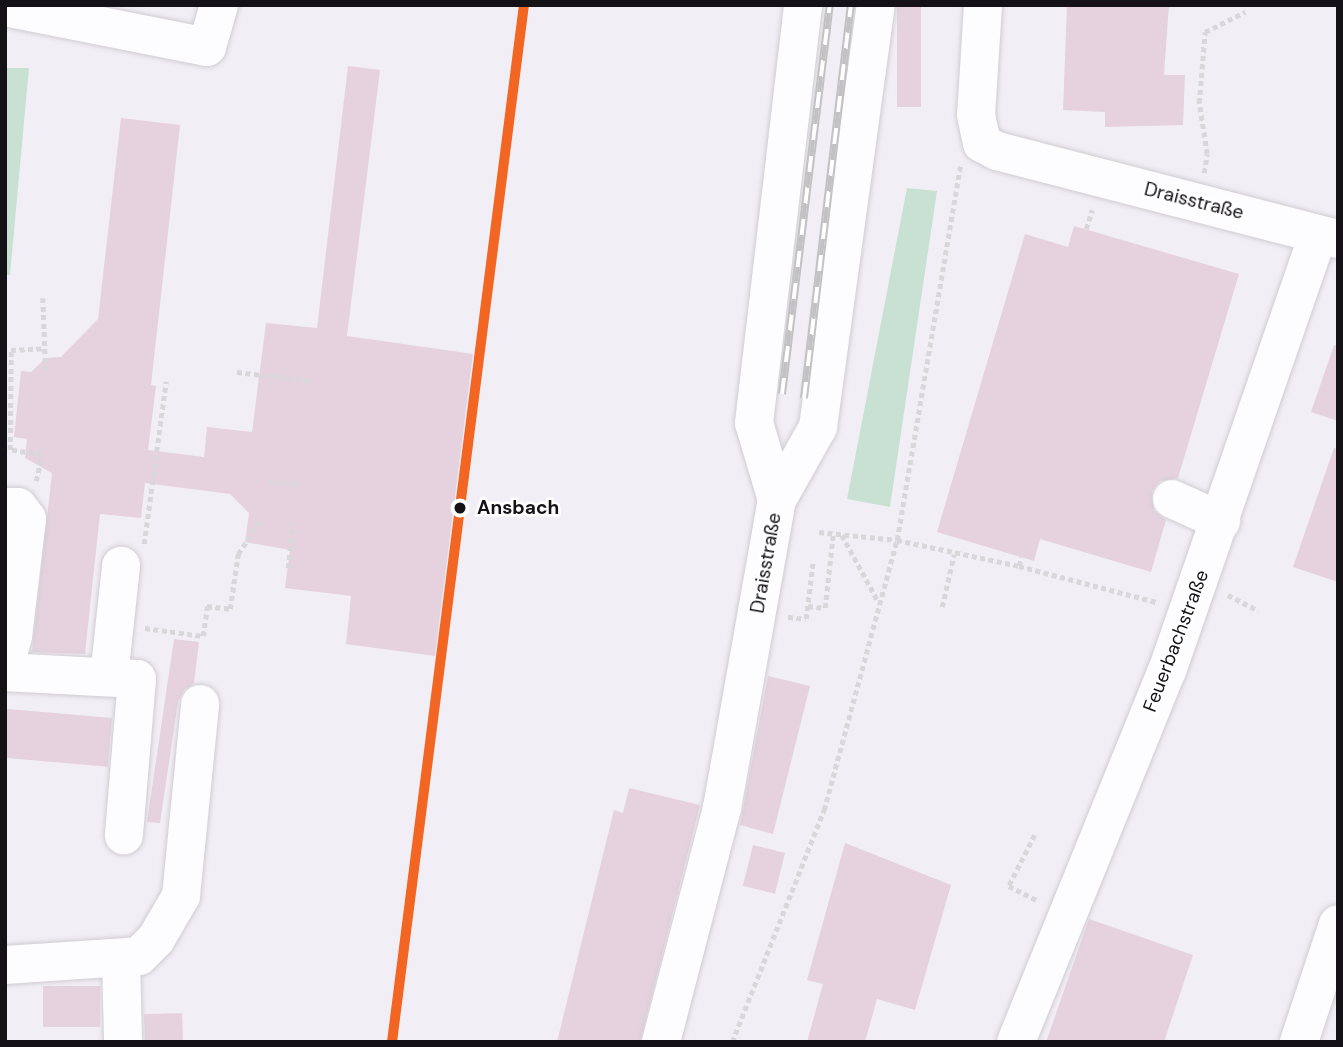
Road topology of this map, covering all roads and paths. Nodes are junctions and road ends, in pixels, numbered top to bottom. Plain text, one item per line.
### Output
1 (219, 5) edge
2 (803, 5) edge
3 (876, 5) edge
4 (983, 5) edge
5 (5, 7) edge
6 (1245, 12) dead end
7 (982, 143) junction
8 (1199, 201) junction
9 (1328, 237) edge
10 (43, 298) dead end
11 (45, 348) junction
12 (237, 372) dead end
13 (46, 374) dead end
14 (166, 381) dead end
15 (310, 381) dead end
16 (7, 404) edge
17 (42, 455) dead end
18 (269, 481) dead end
19 (298, 484) dead end
20 (1172, 499) dead end
21 (777, 500) junction
22 (5, 507) edge
23 (261, 520) dead end
24 (1221, 521) junction
25 (293, 523) dead end
26 (818, 532) dead end
27 (833, 534) junction
28 (842, 535) junction
29 (897, 540) junction
30 (954, 554) junction
31 (132, 556) joint
32 (1021, 557) dead end
33 (813, 561) dead end
34 (1019, 566) junction
35 (288, 568) dead end
36 (879, 604) junction
37 (808, 606) junction
38 (942, 607) dead end
39 (1189, 611) junction
40 (787, 616) dead end
41 (114, 625) junction
42 (5, 666) edge
43 (5, 672) edge
44 (109, 677) junction
45 (200, 704) dead end
46 (124, 835) dead end
47 (1035, 835) dead end
48 (1009, 886) dead end
49 (1338, 924) edge
50 (121, 957) junction
51 (5, 965) edge
52 (123, 1042) edge
53 (661, 1042) edge
54 (732, 1042) edge
55 (1016, 1042) edge
56 (1299, 1042) edge

1 - 5 street
2 - 21 street
3 - 21 street, Draisstraße
4 - 7 street
6 - 8 path
7 - 8 street, Draisstraße
7 - 29 path
8 - 9 street, Draisstraße
9 - 24 street, Feuerbachstraße
10 - 11 path
11 - 13 path
11 - 16 path
12 - 15 path
14 - 31 path
16 - 17 path
18 - 19 path
20 - 24 street
21 - 53 street, Draisstraße
22 - 42 street
23 - 41 path
24 - 39 street, Feuerbachstraße
25 - 35 path
26 - 27 path
27 - 28 path
27 - 37 path
28 - 29 path
28 - 36 path
29 - 30 path
29 - 36 path
30 - 34 path
30 - 38 path
31 - 41 street
32 - 34 path
33 - 37 path
34 - 39 path
36 - 54 path
37 - 40 path
39 - 55 street, Feuerbachstraße
41 - 44 street
43 - 44 street
44 - 46 street
45 - 50 street
47 - 48 path
49 - 56 street
50 - 51 street
50 - 52 street

